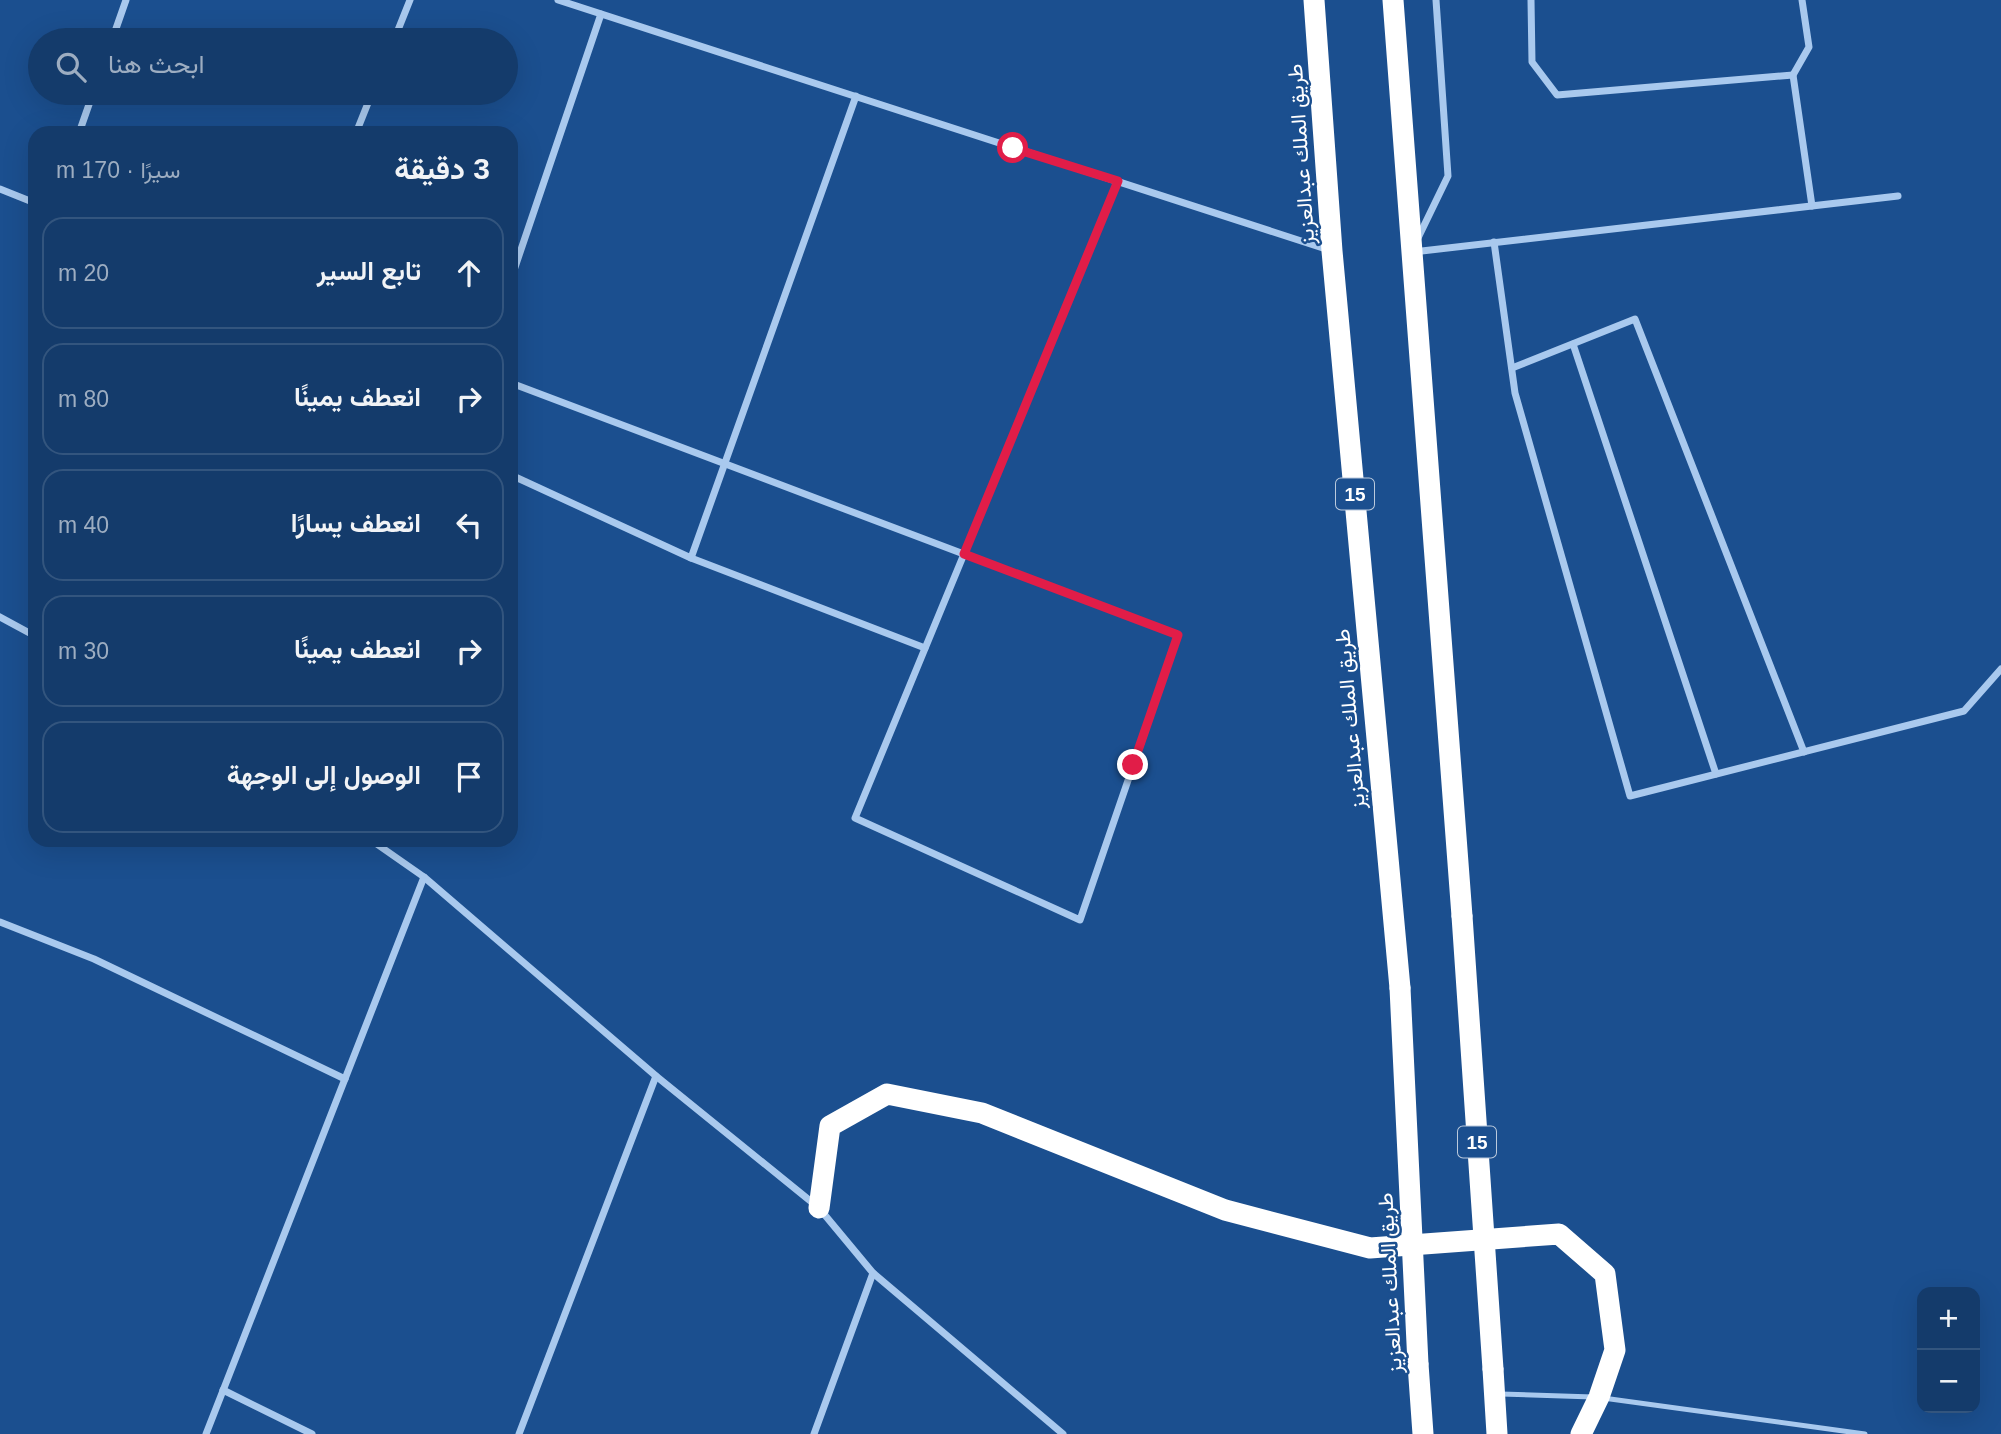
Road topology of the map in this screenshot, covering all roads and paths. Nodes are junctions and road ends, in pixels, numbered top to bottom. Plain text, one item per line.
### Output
1 (126, 0) edge
2 (410, 0) edge
3 (558, 0) edge
4 (1314, 0) edge
5 (1393, 0) edge
6 (1436, 0) edge
7 (1531, 0) edge
8 (1802, 0) edge
9 (601, 14) junction
10 (116, 28) edge
11 (399, 28) edge
12 (1793, 75) junction
13 (856, 96) junction
14 (89, 105) edge
15 (367, 105) edge
16 (81, 126) edge
17 (359, 126) edge
18 (1118, 181) junction
19 (0, 189) edge
20 (1898, 196) dead end
21 (28, 200) edge
22 (1812, 206) junction
23 (1494, 242) junction
24 (1332, 251) junction
25 (1412, 252) junction
26 (518, 258) edge
27 (1573, 344) junction
28 (1512, 368) junction
29 (518, 386) edge
30 (724, 463) junction
31 (518, 478) edge
32 (964, 554) junction
33 (691, 558) junction
34 (0, 617) edge
35 (28, 632) edge
36 (925, 648) junction
37 (2001, 669) edge
38 (1804, 752) junction
39 (1716, 774) junction
40 (381, 847) edge
41 (424, 877) junction
42 (0, 922) edge
43 (656, 1076) junction
44 (345, 1079) junction
45 (818, 1208) junction
46 (873, 1273) junction
47 (223, 1390) junction
48 (1494, 1394) junction
49 (1599, 1397) junction
50 (206, 1434) edge
51 (312, 1434) edge
52 (519, 1434) edge
53 (814, 1434) edge
54 (1063, 1434) edge
55 (1423, 1434) edge
56 (1497, 1434) edge
57 (1581, 1434) edge
58 (1866, 1434) edge

1 - 10 street
2 - 11 street
3 - 9 street
4 - 24 highway, طريق الملك عبدالعزيز / 15
5 - 25 highway, 15
6 - 25 street
7 - 12 street
8 - 12 street
9 - 13 street
9 - 26 street
12 - 22 street
13 - 18 street
13 - 30 street
14 - 16 street
15 - 17 street
18 - 24 street
18 - 32 street
19 - 21 street
20 - 22 street
22 - 23 street
23 - 25 street
23 - 28 street
24 - 55 highway, طريق الملك عبدالعزيز / 15, bridge
25 - 48 highway, 15, bridge
27 - 28 street
27 - 38 street
27 - 39 street
28 - 39 street
29 - 30 street
30 - 32 street
30 - 33 street
31 - 33 street
32 - 36 street
32 - 36 street
33 - 36 street
34 - 35 street
37 - 38 street
38 - 39 street
40 - 41 street
41 - 43 street
41 - 44 street
42 - 44 street
43 - 45 street
43 - 52 street
44 - 47 street
45 - 46 street
45 - 49 highway
46 - 53 street
46 - 54 street
47 - 50 street
47 - 51 street
48 - 49 lane
48 - 56 highway, 15
49 - 57 highway
49 - 58 lane

